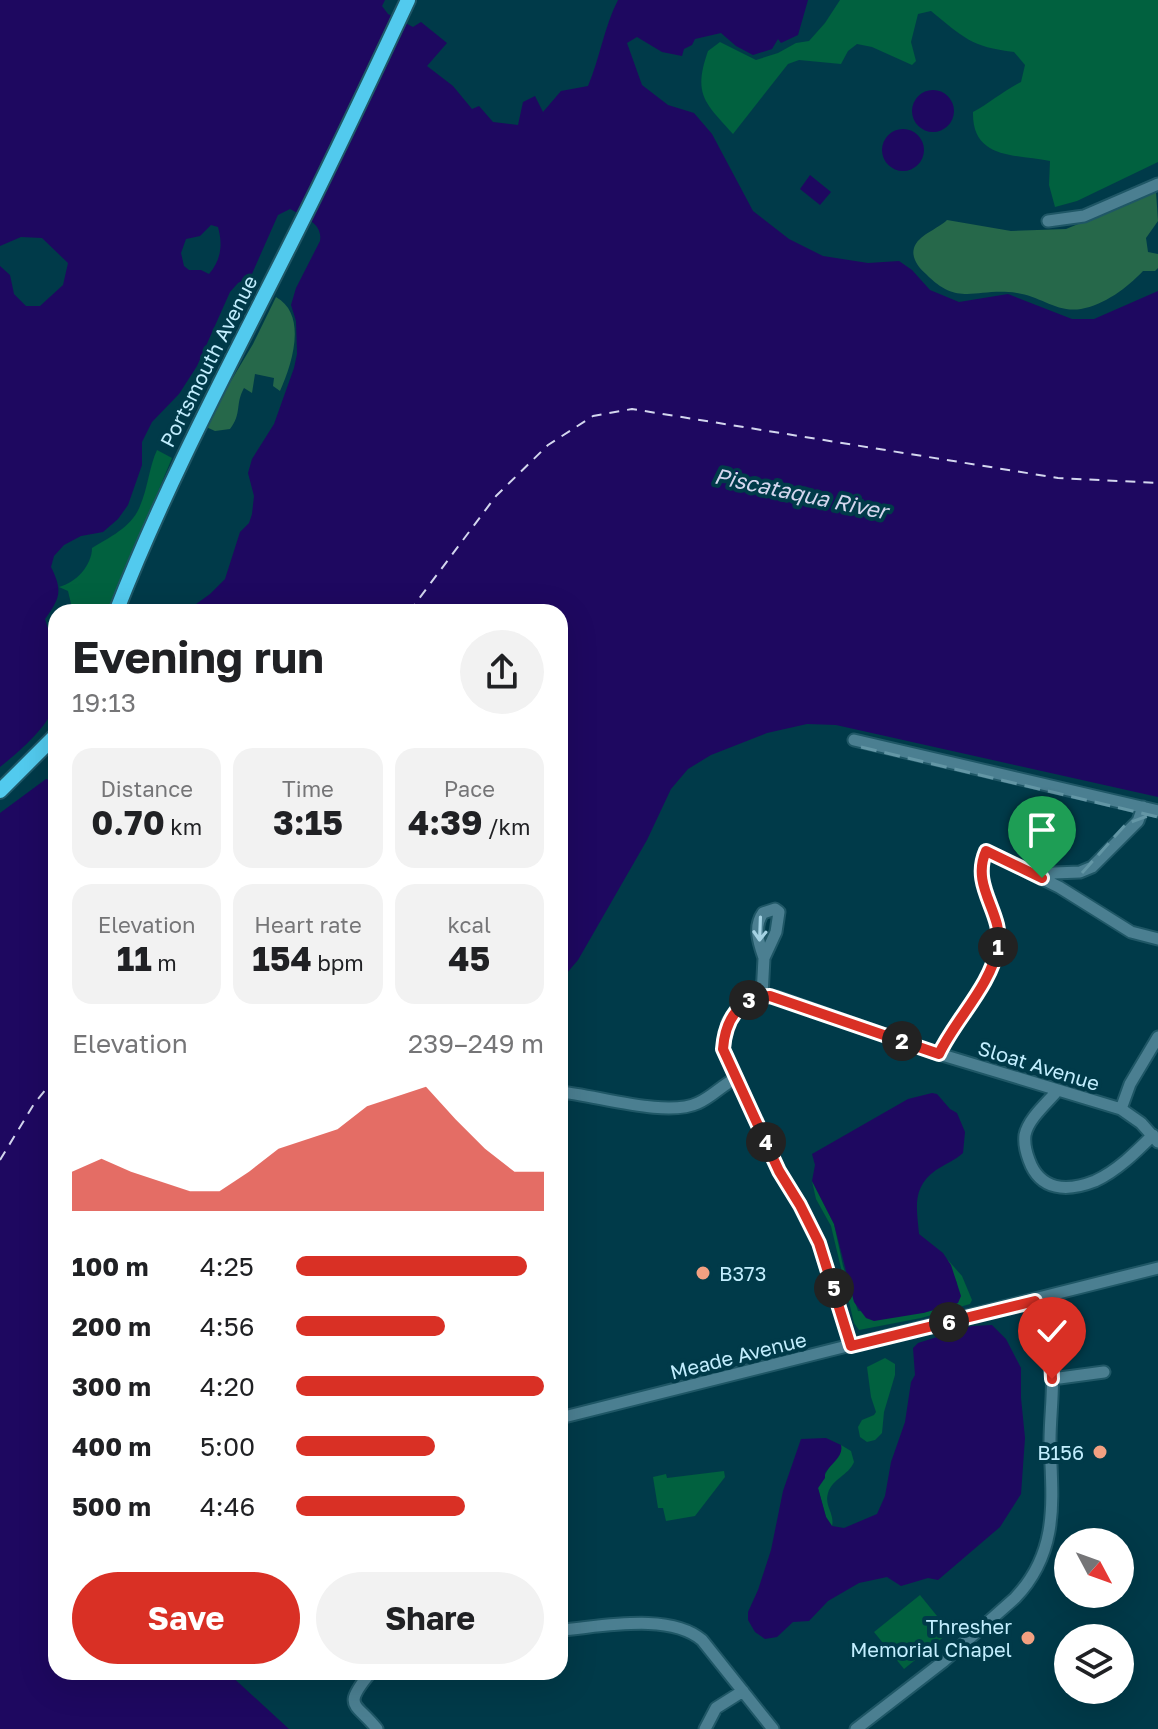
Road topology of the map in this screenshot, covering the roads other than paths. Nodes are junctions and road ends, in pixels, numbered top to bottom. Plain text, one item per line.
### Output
1 (405, 6) edge
2 (1158, 184) edge
3 (1048, 221) dead end
4 (119, 604) edge
5 (854, 740) dead end
6 (48, 743) edge
7 (0, 791) edge
8 (1143, 807) junction
9 (1158, 811) edge
10 (1042, 878) junction
11 (1158, 939) edge
12 (764, 958) dead end
13 (762, 996) junction
14 (1158, 1037) edge
15 (939, 1054) junction
16 (735, 1079) junction
17 (1058, 1090) junction
18 (568, 1093) edge
19 (1121, 1109) junction
20 (1155, 1138) edge
21 (1158, 1268) edge
22 (1035, 1301) junction
23 (851, 1346) junction
24 (1104, 1372) dead end
25 (1052, 1379) junction
26 (568, 1416) edge
27 (568, 1630) edge
28 (366, 1680) edge
29 (743, 1691) junction
30 (377, 1729) edge
31 (705, 1729) edge
32 (773, 1729) edge
33 (856, 1729) edge

1 - 4 main road, Portsmouth Avenue
2 - 3 street
5 - 8 street
6 - 7 main road
8 - 9 street
8 - 10 street
10 - 11 street
10 - 15 street
12 - 13 street
13 - 15 street, Sloat Avenue
13 - 16 street
14 - 19 street
15 - 17 street, Sloat Avenue
16 - 18 street
16 - 23 street
17 - 19 street, Sloat Avenue
17 - 20 street
19 - 20 street, Sloat Avenue
21 - 22 street, Meade Avenue
22 - 23 street, Meade Avenue
22 - 25 street
23 - 26 street, Meade Avenue
24 - 25 street
25 - 33 street
27 - 29 street
28 - 30 street
29 - 31 street
29 - 32 street

